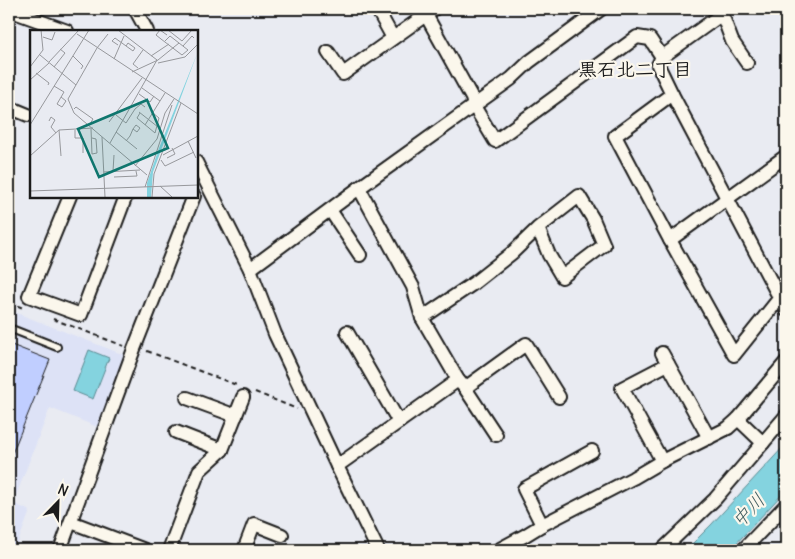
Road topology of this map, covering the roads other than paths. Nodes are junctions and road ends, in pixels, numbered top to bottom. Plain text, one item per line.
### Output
1 (135, 9) edge
2 (377, 9) edge
3 (601, 9) edge
4 (9, 11) edge
5 (430, 12) edge
6 (720, 12) edge
7 (62, 30) edge
8 (146, 30) edge
9 (393, 38) junction
10 (328, 52) dead end
11 (662, 57) junction
12 (747, 63) dead end
13 (672, 94) junction
14 (474, 106) junction
15 (10, 110) edge
16 (28, 115) dead end
17 (786, 156) edge
18 (198, 166) edge
19 (203, 175) junction
20 (198, 186) edge
21 (359, 188) junction
22 (69, 198) edge
23 (125, 198) edge
24 (193, 198) edge
25 (727, 199) junction
26 (330, 210) junction
27 (538, 228) junction
28 (670, 240) junction
29 (360, 255) dead end
30 (250, 269) junction
31 (783, 294) edge
32 (786, 310) edge
33 (422, 318) junction
34 (9, 328) edge
35 (347, 332) dead end
36 (58, 348) dead end
37 (786, 362) edge
38 (462, 384) junction
39 (244, 391) road end
40 (559, 397) dead end
41 (187, 398) dead end
42 (236, 416) junction
43 (786, 416) edge
44 (738, 419) junction
45 (399, 422) junction
46 (176, 432) dead end
47 (496, 435) dead end
48 (709, 438) junction
49 (763, 443) junction
50 (222, 450) junction
51 (592, 451) dead end
52 (662, 461) junction
53 (337, 466) junction
54 (786, 505) edge
55 (71, 522) junction
56 (542, 525) junction
57 (282, 535) dead end
58 (60, 550) edge
59 (145, 550) edge
60 (169, 550) edge
61 (244, 550) edge
62 (378, 550) edge
63 (498, 550) edge
64 (662, 550) edge
65 (743, 550) edge

1 - 8 street
2 - 9 street
3 - 14 street
4 - 7 street
5 - 9 street
5 - 14 street
6 - 11 street
6 - 12 street
9 - 10 street
11 - 13 street
11 - 14 street
13 - 25 street
13 - 28 street
14 - 21 street
15 - 16 street
17 - 25 street
18 - 19 street
19 - 20 street
19 - 30 street
21 - 26 street
21 - 33 street
22 - 23 street
24 - 55 street
25 - 28 street
25 - 31 street
26 - 29 street
26 - 30 street
27 - 27 street
27 - 33 street
28 - 31 street
30 - 53 street
31 - 32 street
33 - 38 street
34 - 36 lane
35 - 45 street
37 - 44 street
38 - 40 street
38 - 45 street
38 - 47 street
39 - 42 street
41 - 42 street
42 - 50 street
43 - 49 street
44 - 48 street
44 - 49 street
45 - 53 street
46 - 50 street
48 - 52 street
48 - 52 street
49 - 64 street
50 - 60 street
51 - 56 street
52 - 56 street
53 - 62 street
54 - 65 street
55 - 58 street
55 - 59 street
56 - 63 street
57 - 61 street

